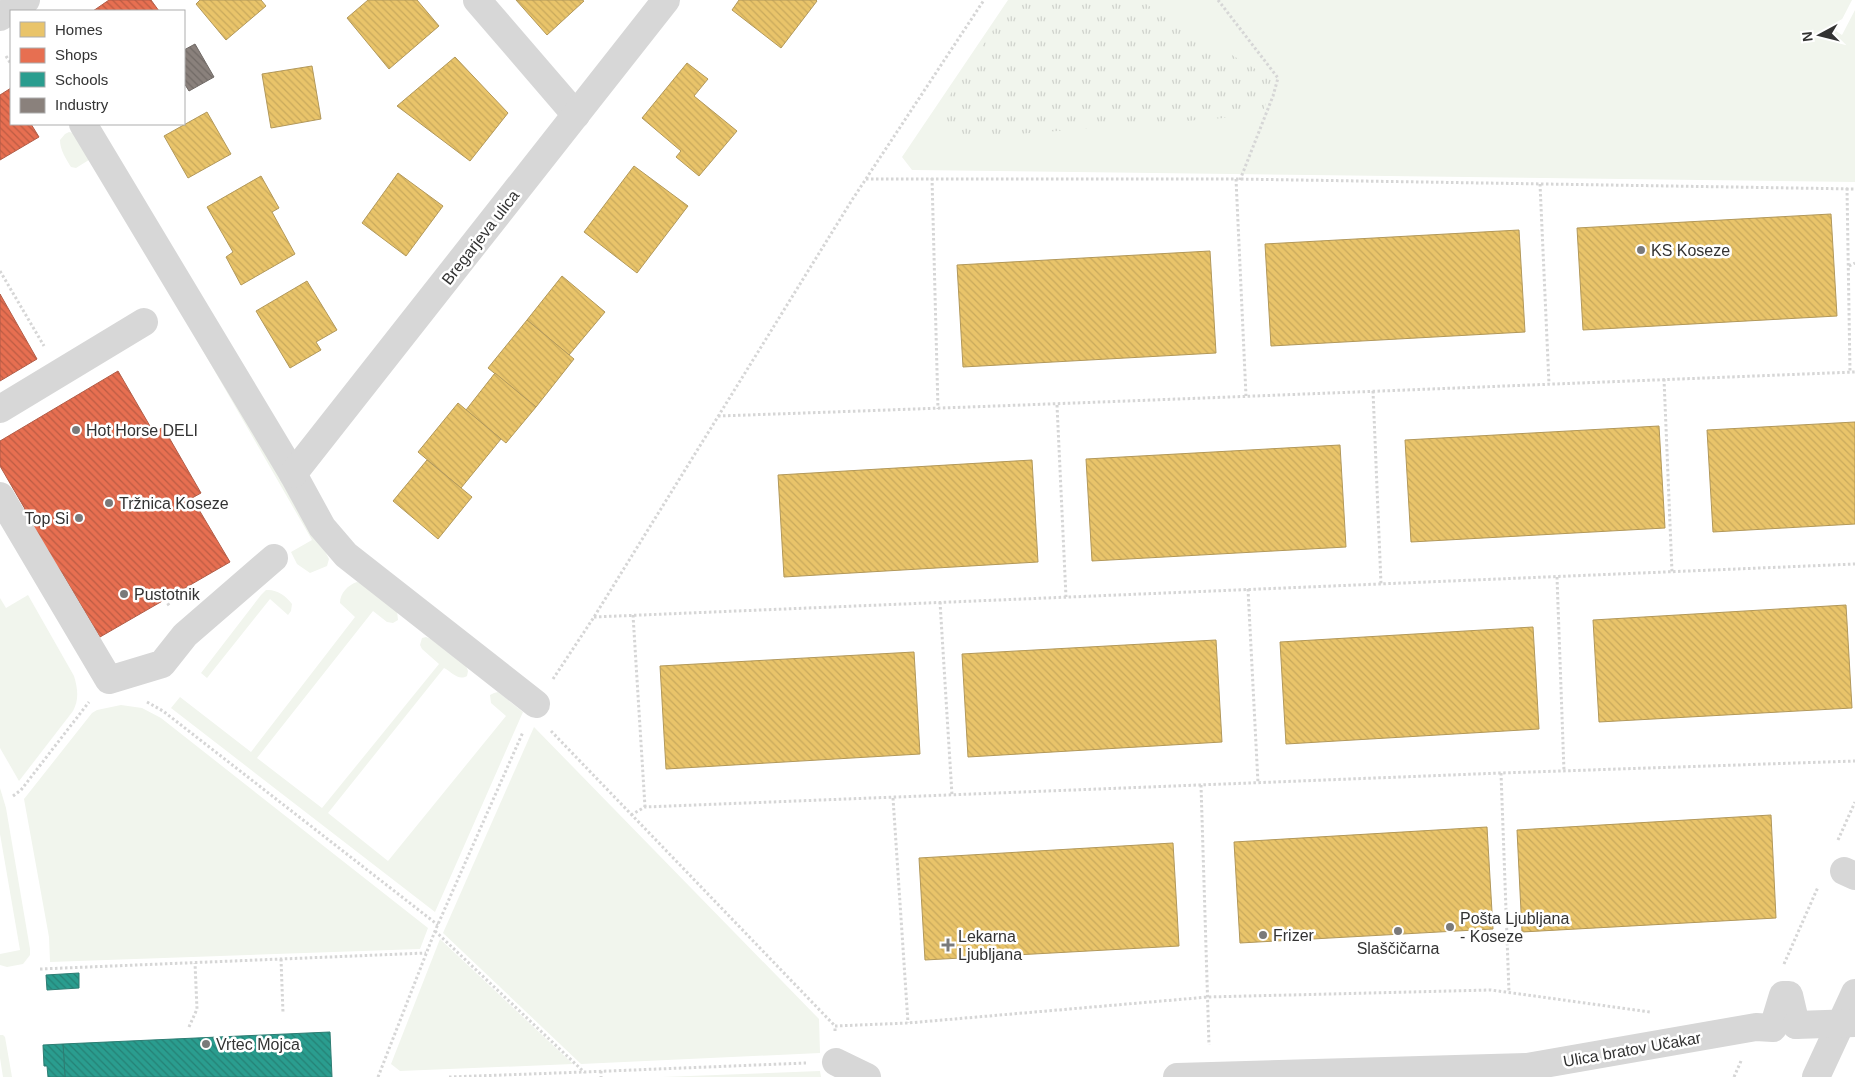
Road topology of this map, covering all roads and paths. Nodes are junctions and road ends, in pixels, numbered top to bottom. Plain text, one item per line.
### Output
1 (477, 0) edge
2 (666, 0) edge
3 (984, 0) edge
4 (1218, 0) edge
5 (6, 56) dead end
6 (10, 62) edge
7 (576, 115) junction
8 (84, 125) edge
9 (932, 178) junction
10 (865, 179) junction
11 (1238, 180) junction
12 (1540, 184) junction
13 (1847, 188) junction
14 (1855, 189) edge
15 (1855, 263) edge
16 (1849, 266) junction
17 (0, 271) edge
18 (144, 322) dead end
19 (61, 372) junction
20 (1850, 372) junction
21 (1855, 372) edge
22 (1664, 379) junction
23 (1549, 384) junction
24 (1373, 391) junction
25 (1246, 396) junction
26 (1057, 405) junction
27 (0, 409) edge
28 (938, 409) junction
29 (718, 416) junction
30 (293, 474) junction
31 (0, 496) edge
32 (274, 558) dead end
33 (1855, 564) edge
34 (1672, 572) junction
35 (1557, 577) junction
36 (1381, 584) junction
37 (1248, 590) junction
38 (1066, 597) junction
39 (940, 602) junction
40 (634, 615) junction
41 (594, 617) junction
42 (109, 680) junction
43 (536, 704) junction
44 (1855, 761) edge
45 (1564, 771) junction
46 (1501, 773) junction
47 (1258, 783) junction
48 (1201, 785) junction
49 (952, 795) junction
50 (13, 796) dead end
51 (893, 798) junction
52 (1855, 802) edge
53 (645, 807) junction
54 (631, 815) junction
55 (1845, 865) edge
56 (1819, 883) dead end
57 (438, 925) junction
58 (435, 931) junction
59 (426, 953) junction
60 (281, 959) junction
61 (195, 963) junction
62 (1784, 964) dead end
63 (40, 969) dead end
64 (1509, 992) junction
65 (1208, 997) junction
66 (1854, 1005) edge
67 (1657, 1013) dead end
68 (283, 1014) dead end
69 (908, 1023) junction
70 (835, 1026) junction
71 (189, 1027) dead end
72 (1756, 1027) junction
73 (836, 1062) junction
74 (601, 1071) junction
75 (584, 1072) junction
76 (1209, 1075) junction
77 (378, 1077) edge
78 (450, 1077) edge
79 (601, 1077) edge
80 (867, 1077) edge
81 (1177, 1077) edge
82 (1734, 1077) edge
83 (1816, 1077) edge

1 - 7 street
2 - 7 street, Bregarjeva ulica
3 - 10 path
4 - 11 path
5 - 6 path
7 - 30 street, Bregarjeva ulica
8 - 30 street
9 - 10 path
9 - 11 path
9 - 28 path
10 - 29 path
11 - 12 path
11 - 25 path
12 - 13 path
12 - 23 path
13 - 14 path
13 - 16 path
15 - 16 path
16 - 20 path
17 - 19 path
18 - 19 street
19 - 27 street
20 - 21 path
20 - 22 path
22 - 23 path
22 - 34 path
23 - 24 path
24 - 25 path
24 - 36 path
25 - 26 path
26 - 28 path
26 - 38 path
28 - 29 path
29 - 41 path
30 - 43 street
31 - 42 street
32 - 42 street
33 - 34 path
34 - 35 path
35 - 36 path
35 - 45 path
36 - 37 path
37 - 38 path
37 - 47 path
38 - 39 path
39 - 40 path
39 - 49 path
40 - 41 path
40 - 53 path
41 - 43 path
42 - 50 path
42 - 57 path
43 - 54 path
43 - 57 path
44 - 45 path
45 - 46 path
46 - 47 path
46 - 64 path
47 - 48 path
48 - 49 path
48 - 65 path
49 - 51 path
51 - 53 path
51 - 69 path
52 - 55 path
53 - 54 path
54 - 70 path
56 - 62 path
57 - 58 path
58 - 59 path
58 - 75 path
59 - 60 path
59 - 77 path
60 - 61 path
60 - 68 path
61 - 63 path
61 - 71 path
64 - 65 path
64 - 67 path
65 - 69 path
65 - 76 path
66 - 72 street, Ulica bratov Učakar, bridge
66 - 83 street
69 - 70 path
70 - 73 path
72 - 76 street, Ulica bratov Učakar
72 - 82 path
73 - 74 path
73 - 80 street
74 - 75 path
74 - 79 path
75 - 78 path
76 - 81 street, Ulica bratov Učakar

